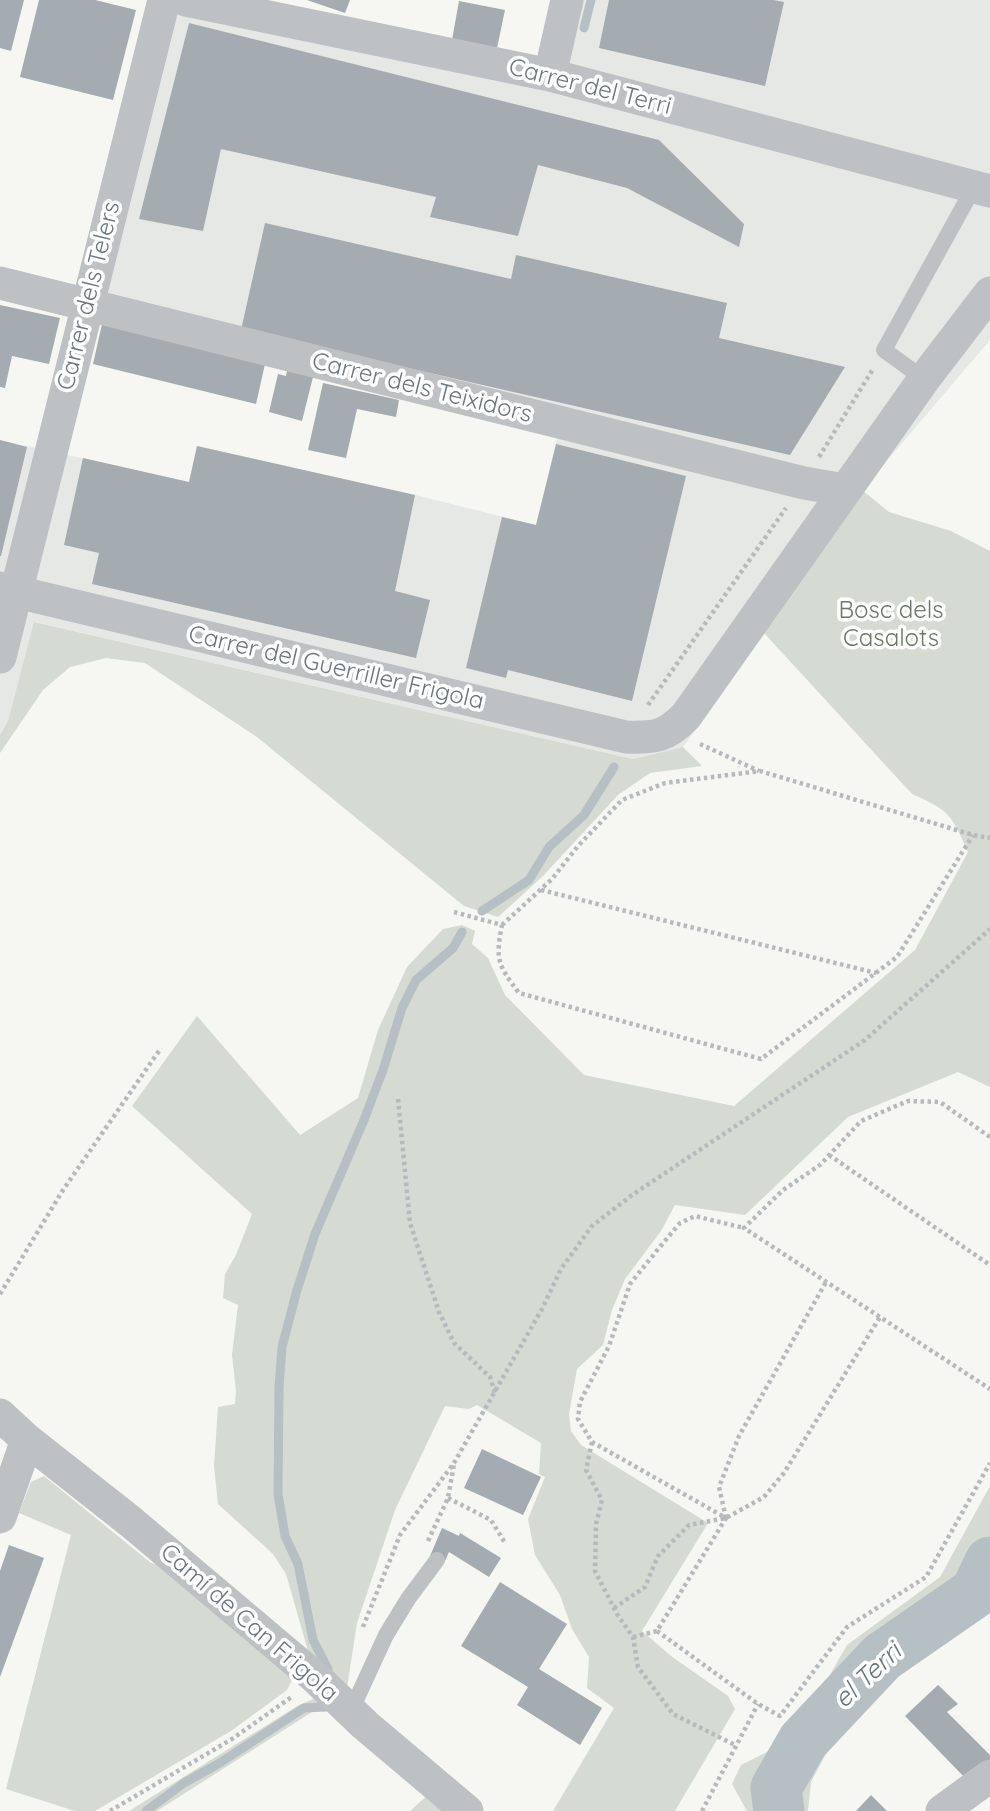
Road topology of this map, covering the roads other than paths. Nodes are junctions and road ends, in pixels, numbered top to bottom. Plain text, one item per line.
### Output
1 (164, 0) edge
2 (186, 0) edge
3 (567, 0) edge
4 (550, 75) junction
5 (982, 189) edge
6 (0, 283) edge
7 (990, 292) edge
8 (87, 303) junction
9 (924, 379) junction
10 (845, 490) junction
11 (8, 590) edge
12 (0, 657) edge
13 (0, 1415) edge
14 (27, 1440) junction
15 (0, 1517) edge
16 (437, 1560) dead end
17 (351, 1711) junction
18 (990, 1776) edge
19 (467, 1811) edge
20 (942, 1811) edge

1 - 8 street, Carrer dels Telers
2 - 4 street, Carrer del Terri
3 - 4 street
4 - 5 street, Carrer del Terri
5 - 9 lane
6 - 8 street, Carrer dels Teixidors
7 - 9 street
8 - 10 street, Carrer dels Teixidors
8 - 11 street, Carrer dels Telers
9 - 10 street
10 - 11 street, Carrer del Guerriller Frigola
11 - 12 street, Carrer dels Telers
13 - 14 street, Camí de Can Frigola
14 - 15 street
14 - 17 street, Camí de Can Frigola
16 - 17 lane
17 - 19 street, Camí de Can Frigola
18 - 20 street

